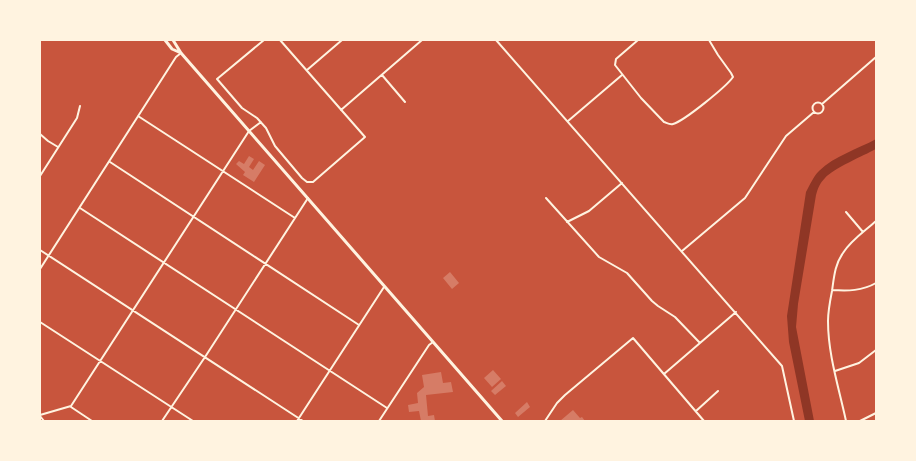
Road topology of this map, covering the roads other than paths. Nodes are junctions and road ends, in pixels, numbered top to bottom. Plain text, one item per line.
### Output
1 (165, 40) edge
2 (173, 40) edge
3 (264, 40) edge
4 (280, 40) edge
5 (342, 40) edge
6 (422, 40) edge
7 (496, 40) edge
8 (638, 40) edge
9 (709, 40) edge
10 (181, 53) junction
11 (876, 57) edge
12 (307, 70) junction
13 (382, 75) junction
14 (622, 75) junction
15 (405, 102) dead end
16 (822, 104) junction
17 (80, 106) dead end
18 (341, 110) junction
19 (814, 112) junction
20 (138, 116) junction
21 (568, 121) junction
22 (261, 122) junction
23 (249, 132) junction
24 (40, 134) edge
25 (58, 147) junction
26 (110, 162) junction
27 (224, 171) junction
28 (40, 176) edge
29 (622, 183) junction
30 (308, 198) junction
31 (546, 198) dead end
32 (80, 208) junction
33 (846, 212) dead end
34 (194, 216) junction
35 (296, 218) junction
36 (876, 221) edge
37 (567, 222) junction
38 (863, 232) junction
39 (40, 250) edge
40 (682, 251) junction
41 (49, 256) junction
42 (164, 262) junction
43 (266, 263) junction
44 (40, 270) edge
45 (876, 283) edge
46 (384, 287) junction
47 (832, 290) junction
48 (236, 309) junction
49 (133, 310) junction
50 (736, 312) junction
51 (40, 322) edge
52 (359, 325) junction
53 (433, 342) junction
54 (700, 343) junction
55 (876, 350) edge
56 (205, 357) junction
57 (100, 360) junction
58 (330, 370) junction
59 (835, 372) junction
60 (664, 374) junction
61 (718, 391) dead end
62 (71, 406) junction
63 (172, 407) junction
64 (387, 408) junction
65 (696, 411) junction
66 (876, 413) edge
67 (40, 416) edge
68 (299, 418) junction
69 (44, 421) edge
70 (92, 421) edge
71 (162, 421) edge
72 (193, 421) edge
73 (297, 421) edge
74 (303, 421) edge
75 (379, 421) edge
76 (502, 421) edge
77 (544, 421) edge
78 (704, 421) edge
79 (794, 421) edge
80 (846, 421) edge
81 (860, 421) edge

1 - 10 main road
2 - 10 main road
3 - 22 street
4 - 12 street
5 - 12 street
6 - 13 street
7 - 21 street
8 - 14 street
9 - 14 street
10 - 20 street
10 - 23 main road
11 - 16 street
12 - 18 street
13 - 15 street
13 - 18 street
14 - 21 street
16 - 19 street
16 - 19 street
17 - 25 street
18 - 22 street
19 - 40 street
20 - 26 street
20 - 27 street
21 - 29 street
22 - 23 street
23 - 27 street
23 - 30 main road
24 - 25 street
25 - 28 street
26 - 32 street
26 - 34 street
27 - 34 street
27 - 35 street
29 - 37 street
29 - 40 street
30 - 35 street
30 - 46 main road
31 - 37 street
32 - 41 street
32 - 42 street
33 - 38 street
34 - 42 street
34 - 43 street
35 - 43 street
36 - 38 street
37 - 54 street
38 - 47 street
39 - 41 street
40 - 50 street
41 - 44 street
41 - 49 street
42 - 48 street
42 - 49 street
43 - 48 street
43 - 52 street
45 - 47 street
46 - 52 street
46 - 53 main road
47 - 59 street
48 - 56 street
48 - 58 street
49 - 56 street
49 - 57 street
50 - 54 street
50 - 79 street
51 - 57 street
52 - 58 street
53 - 64 street
53 - 76 main road
54 - 60 street
55 - 59 street
56 - 63 street
56 - 68 street
57 - 62 street
57 - 63 street
58 - 64 street
58 - 68 street
59 - 80 street
60 - 65 street
60 - 77 street
61 - 65 street
62 - 67 street
62 - 70 street
63 - 71 street
63 - 72 street
64 - 75 street
65 - 78 street
66 - 81 street
67 - 69 street
68 - 73 street
68 - 74 street

